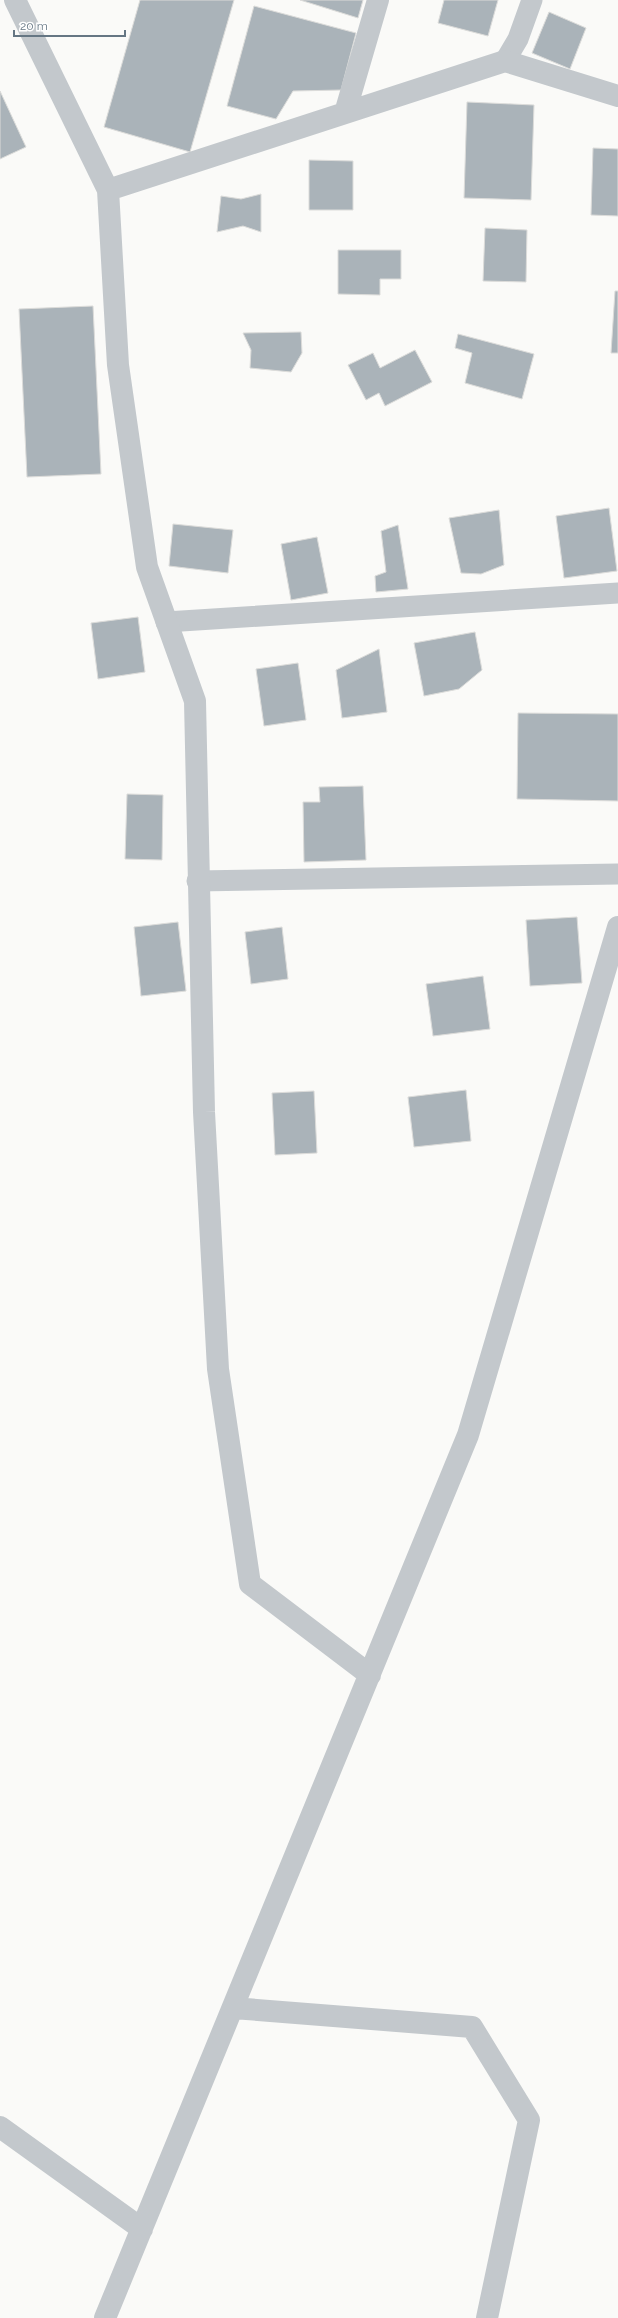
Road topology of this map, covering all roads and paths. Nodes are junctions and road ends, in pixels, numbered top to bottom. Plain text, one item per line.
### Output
1 (15, 0) edge
2 (378, 0) edge
3 (532, 0) edge
4 (505, 61) junction
5 (618, 96) edge
6 (345, 113) junction
7 (108, 190) junction
8 (618, 593) edge
9 (166, 622) junction
10 (618, 874) edge
11 (197, 881) junction
12 (618, 927) edge
13 (370, 1675) junction
14 (233, 2008) junction
15 (0, 2127) edge
16 (142, 2229) junction
17 (105, 2318) edge
18 (487, 2318) edge

1 - 7 street
2 - 6 street
3 - 4 lane
4 - 5 street
4 - 6 street
6 - 7 street
7 - 9 street
8 - 9 lane
9 - 11 street
10 - 11 lane
11 - 13 street
12 - 13 street
13 - 14 street
14 - 16 street
14 - 18 street
15 - 16 street
16 - 17 street

